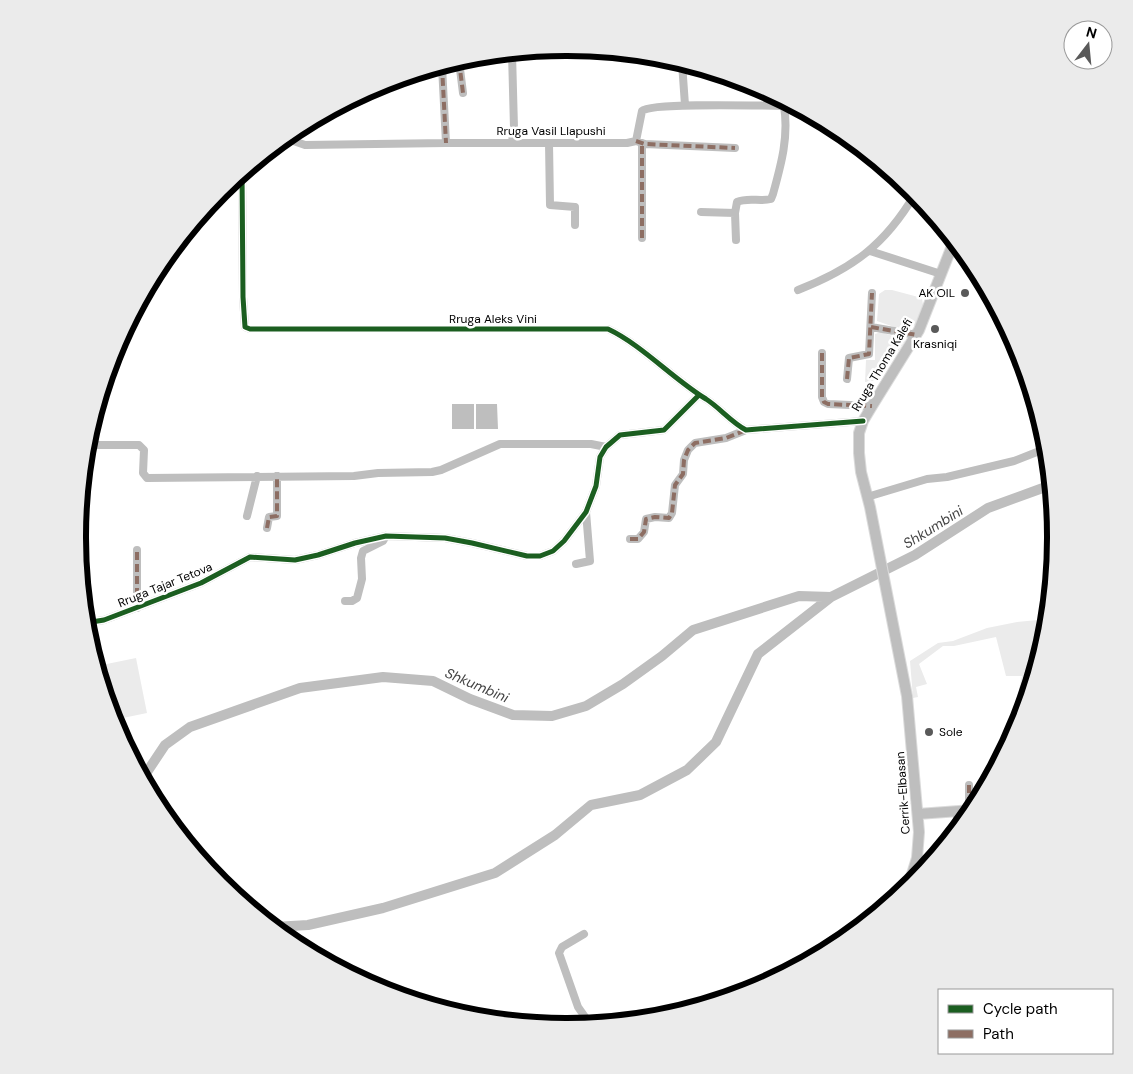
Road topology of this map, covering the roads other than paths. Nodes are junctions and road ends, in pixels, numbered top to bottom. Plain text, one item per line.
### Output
1 (512, 59) edge
2 (460, 68) edge
3 (683, 71) edge
4 (442, 73) edge
5 (463, 93) dead end
6 (685, 105) junction
7 (779, 106) edge
8 (784, 109) edge
9 (294, 141) edge
10 (512, 142) junction
11 (639, 142) junction
12 (446, 143) junction
13 (549, 143) junction
14 (736, 148) dead end
15 (242, 183) edge
16 (911, 202) edge
17 (701, 212) dead end
18 (735, 213) junction
19 (576, 225) dead end
20 (642, 238) dead end
21 (736, 240) dead end
22 (951, 249) edge
23 (870, 251) junction
24 (942, 274) junction
25 (798, 290) dead end
26 (872, 293) dead end
27 (871, 327) junction
28 (917, 334) junction
29 (822, 353) dead end
30 (848, 379) dead end
31 (698, 396) junction
32 (872, 406) junction
33 (863, 421) junction
34 (746, 430) junction
35 (95, 445) edge
36 (606, 448) junction
37 (1039, 451) edge
38 (257, 476) junction
39 (277, 476) junction
40 (868, 502) junction
41 (586, 512) junction
42 (247, 516) dead end
43 (268, 528) dead end
44 (386, 536) junction
45 (630, 539) dead end
46 (137, 550) dead end
47 (576, 564) dead end
48 (345, 601) dead end
49 (137, 608) junction
50 (94, 622) edge
51 (969, 785) dead end
52 (970, 798) edge
53 (956, 811) junction
54 (961, 811) edge
55 (918, 814) junction
56 (957, 817) edge
57 (914, 869) edge
58 (584, 934) dead end
59 (585, 1017) edge

1 - 10 street
2 - 5 street
3 - 6 street
4 - 12 street
6 - 7 street
6 - 11 street
8 - 18 street
9 - 12 street, Rruga Vasil Llapushi
10 - 12 street, Rruga Vasil Llapushi
10 - 13 street, Rruga Vasil Llapushi
11 - 13 street, Rruga Vasil Llapushi
11 - 14 street, Rruga Vasil Llapushi
11 - 20 street
13 - 19 street
15 - 31 street, Rruga Aleks Vini
16 - 23 street
17 - 18 street
18 - 21 street
22 - 24 main road, Rruga Thoma Kalefi
23 - 24 street
23 - 25 street
24 - 28 main road, Rruga Thoma Kalefi
26 - 27 street
27 - 28 street
27 - 30 street
28 - 32 main road, Rruga Thoma Kalefi
29 - 32 street
31 - 34 street, Rruga Aleks Vini
31 - 36 street
32 - 33 main road, Rruga Thoma Kalefi
33 - 34 street
33 - 40 main road, Rruga Thoma Kalefi
34 - 45 street
35 - 38 street
36 - 39 street
36 - 41 street, Rruga Tajar Tetova
37 - 40 street
38 - 39 street
38 - 42 street
39 - 43 street
40 - 55 main road, Cerrik-Elbasan
41 - 44 street, Rruga Tajar Tetova
41 - 47 street
44 - 48 street
44 - 49 street, Rruga Tajar Tetova
46 - 49 street
49 - 50 street, Rruga Tajar Tetova
51 - 52 street
53 - 54 main road
53 - 55 main road
53 - 56 street
55 - 57 main road, Cerrik-Elbasan
58 - 59 street

